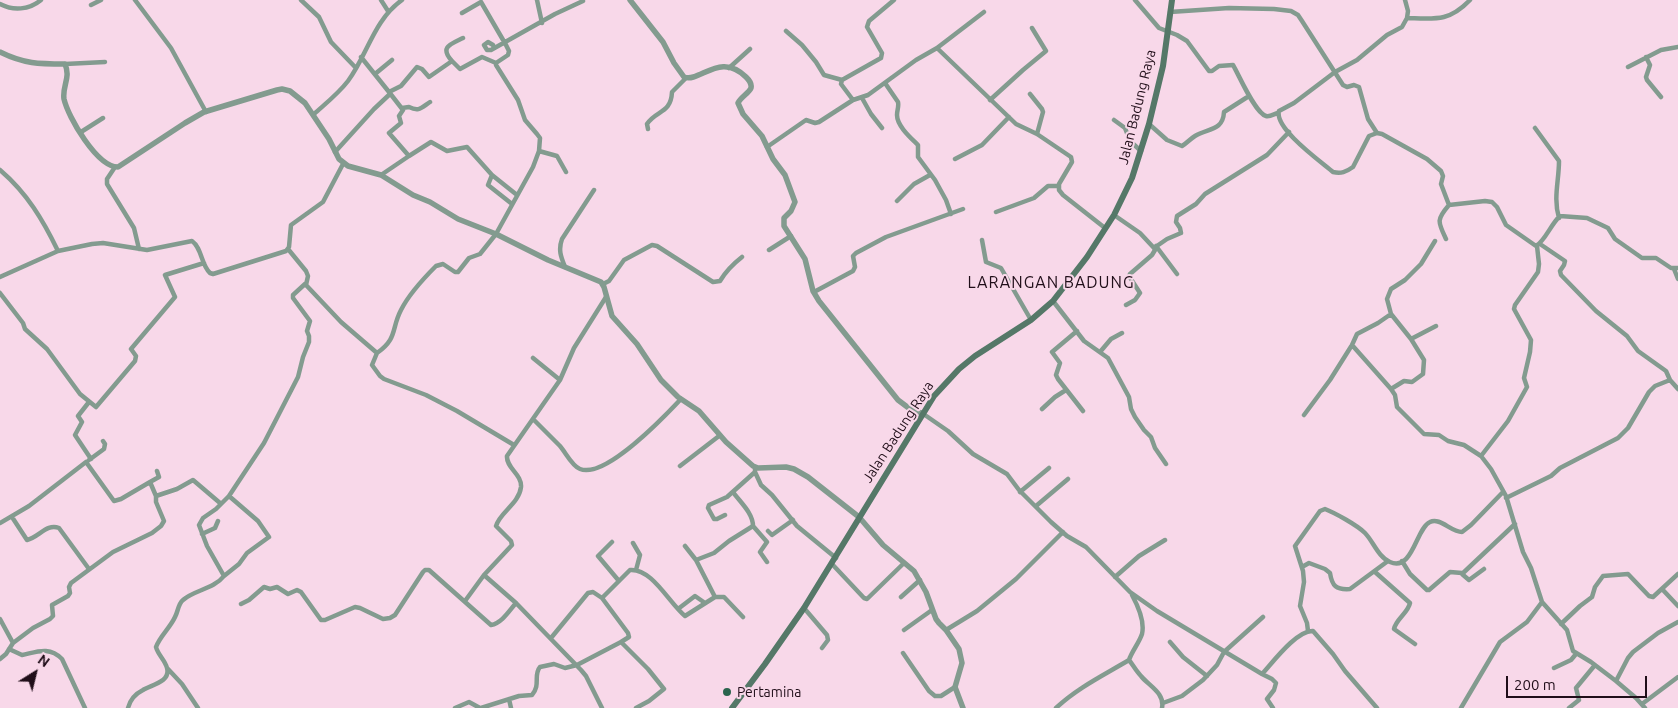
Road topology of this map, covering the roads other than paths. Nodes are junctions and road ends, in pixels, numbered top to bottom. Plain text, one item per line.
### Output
1 (41, 0) edge
2 (101, 0) edge
3 (135, 0) edge
4 (301, 0) edge
5 (381, 0) edge
6 (402, 0) edge
7 (537, 0) edge
8 (894, 0) edge
9 (1134, 0) edge
10 (1172, 0) edge
11 (1405, 0) edge
12 (1470, 0) edge
13 (583, 1) dead end
14 (634, 2) edge
15 (0, 4) edge
16 (91, 5) dead end
17 (388, 11) junction
18 (984, 12) dead end
19 (1170, 12) junction
20 (462, 13) dead end
21 (1407, 18) junction
22 (542, 23) junction
23 (1032, 28) dead end
24 (786, 31) dead end
25 (1168, 31) junction
26 (463, 38) dead end
27 (504, 42) junction
28 (1678, 47) edge
29 (494, 48) dead end
30 (936, 48) junction
31 (750, 49) dead end
32 (0, 52) edge
33 (361, 57) junction
34 (1646, 57) junction
35 (392, 60) dead end
36 (452, 61) junction
37 (105, 62) dead end
38 (496, 63) junction
39 (65, 64) junction
40 (1628, 66) dead end
41 (356, 68) junction
42 (729, 68) junction
43 (1335, 72) junction
44 (375, 74) junction
45 (686, 78) junction
46 (842, 80) junction
47 (885, 83) junction
48 (390, 93) junction
49 (1030, 94) dead end
50 (1249, 96) junction
51 (1661, 97) dead end
52 (862, 98) junction
53 (853, 100) junction
54 (990, 100) junction
55 (430, 102) dead end
56 (402, 108) junction
57 (206, 112) junction
58 (1278, 112) junction
59 (314, 114) junction
60 (1009, 117) junction
61 (103, 118) dead end
62 (1114, 120) dead end
63 (1149, 124) junction
64 (882, 128) dead end
65 (1535, 128) dead end
66 (648, 129) dead end
67 (81, 132) junction
68 (1289, 132) junction
69 (1377, 133) junction
70 (1037, 134) junction
71 (767, 147) junction
72 (538, 151) junction
73 (1140, 151) junction
74 (336, 152) junction
75 (409, 156) junction
76 (955, 159) dead end
77 (343, 164) junction
78 (115, 168) junction
79 (0, 170) edge
80 (566, 172) dead end
81 (381, 175) junction
82 (492, 175) junction
83 (930, 175) junction
84 (1059, 186) junction
85 (594, 190) dead end
86 (517, 195) junction
87 (897, 201) dead end
88 (512, 204) junction
89 (1449, 205) junction
90 (963, 209) dead end
91 (996, 212) dead end
92 (950, 214) junction
93 (1114, 215) junction
94 (1559, 218) junction
95 (1106, 228) junction
96 (496, 234) junction
97 (791, 236) junction
98 (1446, 238) dead end
99 (982, 240) dead end
100 (1435, 241) dead end
101 (1538, 245) junction
102 (1155, 247) junction
103 (139, 249) junction
104 (288, 249) junction
105 (769, 250) dead end
106 (58, 251) junction
107 (742, 257) dead end
108 (204, 264) junction
109 (565, 267) junction
110 (1676, 269) edge
111 (1177, 274) dead end
112 (0, 277) edge
113 (1678, 278) edge
114 (305, 284) junction
115 (603, 284) junction
116 (814, 292) junction
117 (0, 293) edge
118 (606, 297) junction
119 (1053, 300) junction
120 (1126, 305) dead end
121 (1391, 314) junction
122 (1032, 320) junction
123 (1436, 326) dead end
124 (1077, 331) junction
125 (1122, 333) dead end
126 (1411, 339) junction
127 (1352, 345) junction
128 (1100, 352) junction
129 (377, 353) junction
130 (533, 358) dead end
131 (560, 380) junction
132 (1670, 380) junction
133 (1391, 389) junction
134 (1678, 389) edge
135 (1066, 390) junction
136 (681, 399) junction
137 (89, 402) junction
138 (1042, 409) dead end
139 (1083, 410) dead end
140 (922, 413) junction
141 (1304, 415) dead end
142 (533, 419) junction
143 (719, 436) junction
144 (103, 441) dead end
145 (514, 445) junction
146 (1481, 456) junction
147 (89, 461) junction
148 (1166, 464) dead end
149 (680, 466) dead end
150 (1049, 468) dead end
151 (755, 470) junction
152 (157, 471) dead end
153 (1068, 479) dead end
154 (150, 482) junction
155 (734, 492) junction
156 (1020, 492) junction
157 (1503, 492) junction
158 (156, 496) junction
159 (229, 496) junction
160 (1506, 498) junction
161 (220, 503) junction
162 (1036, 506) junction
163 (725, 515) dead end
164 (12, 517) junction
165 (859, 517) junction
166 (793, 520) junction
167 (218, 521) dead end
168 (0, 524) edge
169 (1515, 524) junction
170 (753, 526) junction
171 (768, 531) dead end
172 (1062, 532) junction
173 (202, 534) junction
174 (1165, 540) dead end
175 (612, 542) dead end
176 (633, 543) dead end
177 (685, 546) dead end
178 (696, 560) junction
179 (834, 561) junction
180 (1388, 561) junction
181 (1402, 561) junction
182 (767, 562) dead end
183 (904, 564) junction
184 (1302, 567) junction
185 (89, 569) junction
186 (1484, 569) dead end
187 (636, 570) junction
188 (1375, 572) junction
189 (1462, 573) junction
190 (1678, 574) edge
191 (484, 575) junction
192 (224, 576) junction
193 (1115, 577) junction
194 (920, 580) junction
195 (619, 581) junction
196 (1662, 589) junction
197 (1130, 592) junction
198 (715, 597) junction
199 (901, 597) dead end
200 (602, 598) junction
201 (465, 601) junction
202 (1542, 602) junction
203 (516, 603) junction
204 (705, 603) junction
205 (240, 604) dead end
206 (1678, 606) edge
207 (804, 608) junction
208 (678, 609) junction
209 (932, 610) junction
210 (1263, 616) dead end
211 (743, 617) dead end
212 (0, 619) edge
213 (1678, 621) edge
214 (1561, 624) junction
215 (904, 630) dead end
216 (946, 630) junction
217 (1308, 631) junction
218 (551, 638) junction
219 (13, 642) junction
220 (621, 642) junction
221 (1170, 642) dead end
222 (1415, 644) dead end
223 (822, 648) dead end
224 (9, 649) junction
225 (1224, 652) junction
226 (903, 653) dead end
227 (1576, 654) junction
228 (0, 659) edge
229 (1129, 660) junction
230 (577, 665) junction
231 (1595, 665) junction
232 (1554, 668) dead end
233 (168, 669) junction
234 (1262, 674) junction
235 (1208, 676) junction
236 (1678, 677) edge
237 (1616, 681) junction
238 (955, 686) junction
239 (509, 699) junction
240 (1163, 706) edge
241 (1643, 706) edge
242 (85, 708) edge
243 (128, 708) edge
244 (198, 708) edge
245 (455, 708) edge
246 (480, 708) edge
247 (511, 708) edge
248 (602, 708) edge
249 (636, 708) edge
250 (732, 708) edge
251 (963, 708) edge
252 (1056, 708) edge
253 (1272, 708) edge
254 (1377, 708) edge
255 (1461, 708) edge
256 (1569, 708) edge

1 - 15 street
2 - 16 street
3 - 57 street
4 - 41 street
5 - 17 street
6 - 17 street
7 - 22 street
8 - 46 street
9 - 25 street
10 - 19 main road, Jalan Badung Raya
11 - 21 street
12 - 21 street
13 - 22 street
14 - 45 street
17 - 33 street
18 - 30 street
19 - 25 main road, Jalan Badung Raya
19 - 43 street
20 - 27 street
21 - 43 street
22 - 27 street
23 - 54 street
24 - 46 street
25 - 50 street
25 - 63 main road, Jalan Badung Raya
26 - 36 street
27 - 29 street
27 - 38 street
28 - 34 street
30 - 47 street
30 - 54 street
31 - 42 street
32 - 39 street
33 - 41 street
33 - 44 street
34 - 40 street
34 - 51 street
35 - 44 street
36 - 38 street
36 - 48 street
37 - 39 street
38 - 72 street
39 - 67 street
41 - 59 street
42 - 45 street
42 - 71 street
43 - 58 street
43 - 69 street
44 - 48 street
45 - 66 street
46 - 53 street
47 - 52 street
47 - 83 street
48 - 56 street
48 - 74 street
49 - 70 street
50 - 58 street
50 - 63 street
52 - 53 street
52 - 64 street
53 - 71 street
54 - 60 street
55 - 56 street
56 - 75 street
57 - 59 street
57 - 78 street
58 - 68 street
59 - 74 street
60 - 70 street
60 - 76 street
61 - 67 street
62 - 73 street
63 - 73 main road, Jalan Badung Raya
65 - 94 street
67 - 78 street
68 - 69 street
68 - 102 street
69 - 89 street
70 - 84 street
71 - 97 street
72 - 80 street
72 - 86 street
73 - 93 main road, Jalan Badung Raya
74 - 77 street
75 - 81 street
75 - 82 street
77 - 81 street
77 - 104 street
78 - 103 street
79 - 106 street
81 - 96 street
82 - 86 street
82 - 88 street
83 - 87 street
83 - 92 street
84 - 91 street
84 - 95 street
85 - 109 street
86 - 88 street
88 - 96 street
89 - 98 street
89 - 101 street
90 - 92 street
92 - 116 street
93 - 95 main road, Jalan Badung Raya
93 - 102 street
94 - 101 street
94 - 110 street
95 - 119 main road, Jalan Badung Raya
96 - 109 street
96 - 129 street
97 - 105 street
97 - 116 street
99 - 122 street
100 - 121 street
101 - 132 street
101 - 146 street
102 - 111 street
102 - 120 street
103 - 106 street
103 - 108 street
104 - 108 street
104 - 114 street
106 - 112 street
107 - 115 street
108 - 137 street
109 - 115 street
110 - 113 street
114 - 129 street
114 - 159 street
115 - 118 street
116 - 140 street
117 - 137 street
118 - 131 street
118 - 136 street
119 - 122 main road, Jalan Badung Raya
119 - 124 street
121 - 126 street
121 - 127 street
122 - 140 main road, Jalan Badung Raya
123 - 126 street
124 - 128 street
124 - 135 street
125 - 128 street
126 - 133 street
127 - 133 street
127 - 141 street
128 - 148 street
129 - 145 street
130 - 131 street
131 - 142 street
132 - 134 street
132 - 160 street
133 - 146 street
135 - 138 street
135 - 139 street
136 - 142 street
136 - 143 street
137 - 147 street
140 - 156 street
140 - 165 main road, Jalan Badung Raya
142 - 145 street
143 - 149 street
143 - 151 street
144 - 147 street
145 - 191 street
146 - 157 street
147 - 154 street
147 - 164 street
150 - 156 street
151 - 155 street
151 - 165 street
151 - 166 street
152 - 154 street
153 - 162 street
154 - 158 street
155 - 163 street
155 - 170 street
156 - 162 street
157 - 160 street
157 - 181 street
158 - 161 street
158 - 185 street
159 - 161 street
159 - 192 street
160 - 169 street
161 - 173 street
162 - 172 street
164 - 168 street
164 - 185 street
165 - 179 main road, Jalan Badung Raya
165 - 183 street
166 - 171 street
166 - 179 street
167 - 173 street
169 - 189 street
169 - 202 street
170 - 178 street
170 - 182 street
172 - 193 street
172 - 216 street
173 - 192 street
174 - 193 street
175 - 195 street
176 - 187 street
177 - 178 street
178 - 198 street
179 - 183 street
179 - 207 main road, Jalan Badung Raya
180 - 181 street
180 - 184 street
180 - 188 street
181 - 189 street
183 - 194 street
184 - 188 street
184 - 217 street
185 - 219 street
186 - 189 street
187 - 195 street
187 - 208 street
188 - 222 street
190 - 196 street
191 - 201 street
191 - 203 street
192 - 233 street
193 - 197 street
194 - 199 street
194 - 209 street
195 - 200 street
196 - 206 street
196 - 214 street
197 - 225 street
197 - 229 street
198 - 204 street
198 - 211 street
200 - 218 street
200 - 220 street
201 - 203 street
201 - 205 street
202 - 214 street
202 - 255 street
203 - 218 street
204 - 208 street
204 - 208 street
207 - 223 street
207 - 250 main road, Jalan Badung Raya
209 - 215 street
209 - 216 street
210 - 225 street
212 - 219 street
213 - 237 street
214 - 227 street
216 - 238 street
217 - 234 street
217 - 254 street
218 - 230 street
219 - 224 street
220 - 230 street
220 - 249 street
221 - 235 street
224 - 228 street
224 - 242 street
225 - 234 street
225 - 235 street
226 - 238 street
227 - 231 street
227 - 232 street
229 - 240 street
229 - 252 street
230 - 239 street
230 - 248 street
231 - 237 street
231 - 256 street
233 - 243 street
233 - 244 street
234 - 253 street
235 - 240 street
236 - 241 street
237 - 241 street
238 - 251 street
239 - 246 street
239 - 247 street
245 - 246 street

